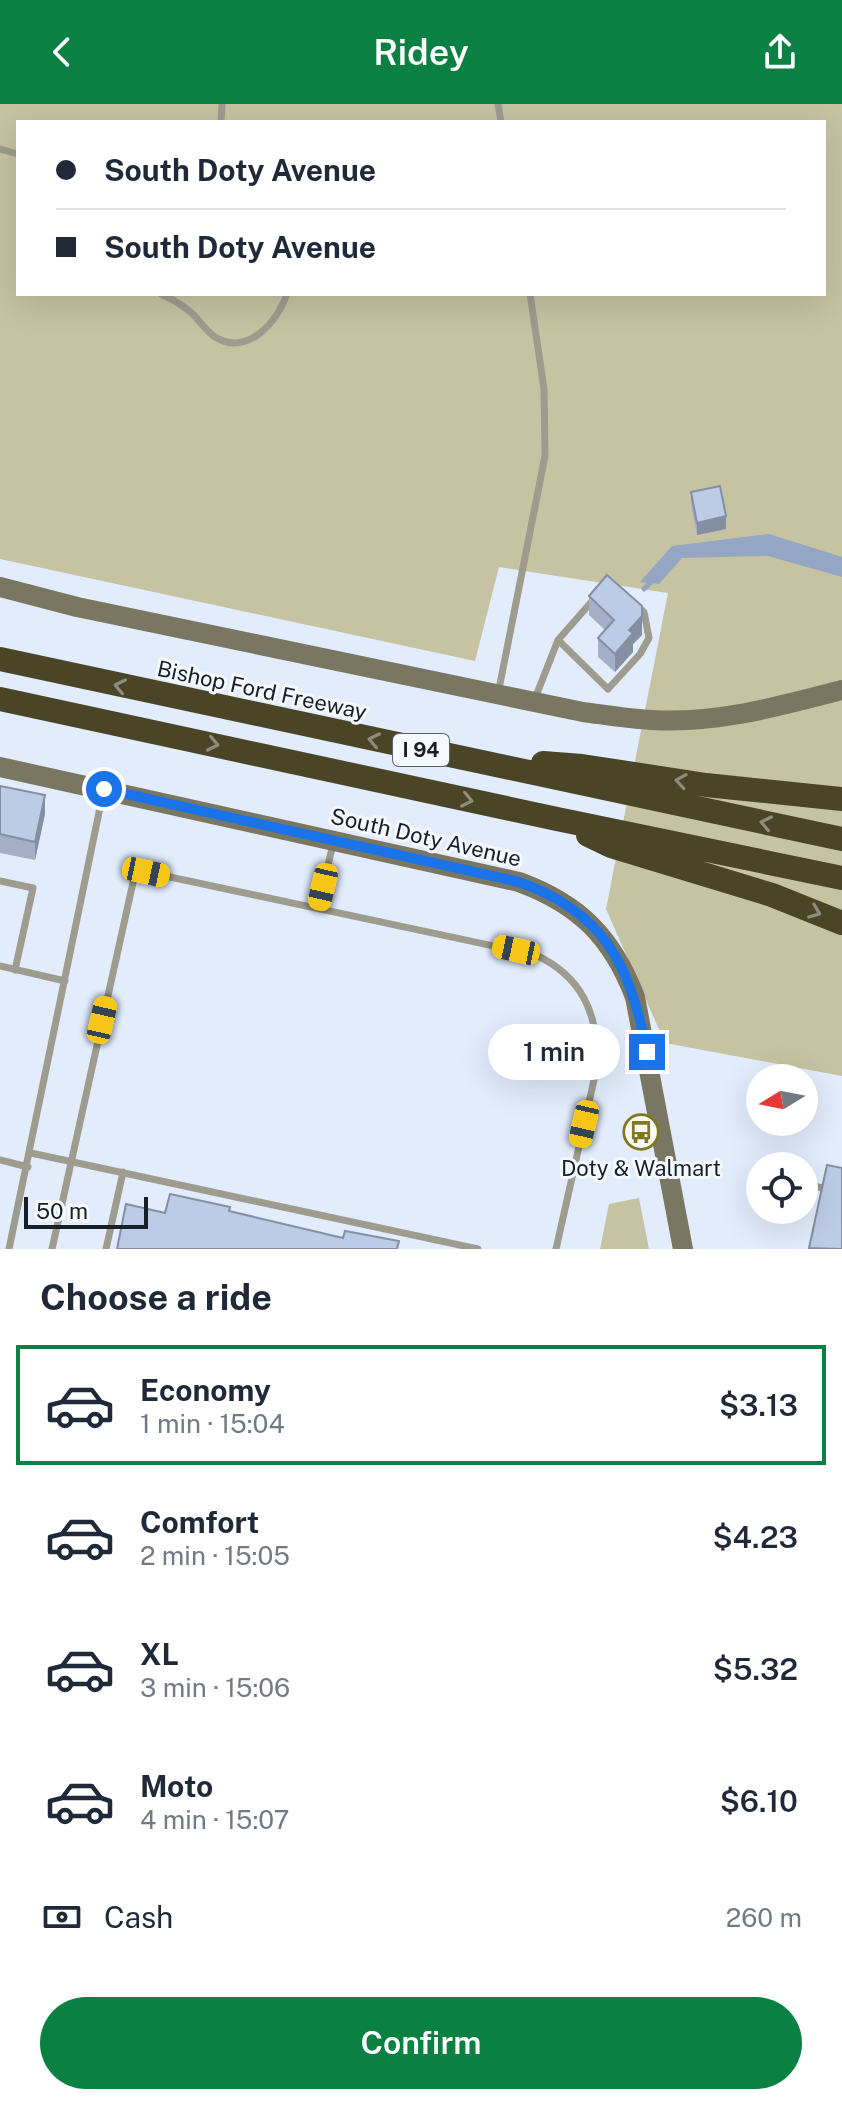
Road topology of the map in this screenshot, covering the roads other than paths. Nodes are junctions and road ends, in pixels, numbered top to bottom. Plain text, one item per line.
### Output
1 (164, 296) edge
2 (286, 296) edge
3 (530, 296) edge
4 (0, 587) edge
5 (599, 594) edge
6 (632, 602) edge
7 (558, 640) junction
8 (0, 659) edge
9 (842, 690) edge
10 (498, 696) junction
11 (0, 699) edge
12 (533, 703) junction
13 (446, 756) junction
14 (0, 767) edge
15 (104, 789) junction
16 (842, 799) edge
17 (557, 819) junction
18 (842, 839) edge
19 (333, 841) junction
20 (842, 878) edge
21 (0, 881) edge
22 (318, 908) junction
23 (842, 923) edge
24 (0, 966) edge
25 (15, 970) junction
26 (65, 981) junction
27 (31, 1153) junction
28 (0, 1160) edge
29 (70, 1161) junction
30 (28, 1167) junction
31 (123, 1172) junction
32 (818, 1187) edge
33 (842, 1192) edge
34 (9, 1249) edge
35 (52, 1249) edge
36 (106, 1249) edge
37 (478, 1249) edge
38 (556, 1249) edge
39 (683, 1249) edge

1 - 2 lane
3 - 10 lane
4 - 10 street
5 - 7 lane
6 - 7 lane
7 - 12 lane
13 -> 8 highway, Bishop Ford Freeway / I 94
9 - 12 street
10 - 12 street
11 -> 17 highway, I 94
16 -> 13 highway
18 -> 13 highway, Bishop Ford Freeway / I 94
14 - 15 street, South Doty Avenue
15 - 19 street, South Doty Avenue
15 - 26 lane
17 - 20 highway, I 94
17 -> 23 highway
19 - 22 lane
19 - 39 street, South Doty Avenue
21 - 25 lane
22 - 29 lane
22 - 38 lane
24 - 25 lane
25 - 26 lane
26 - 27 lane
27 - 29 lane
27 - 30 lane
28 - 30 lane
29 - 31 lane
29 - 35 lane
30 - 34 lane
31 - 36 lane
31 - 37 lane
32 - 33 lane

